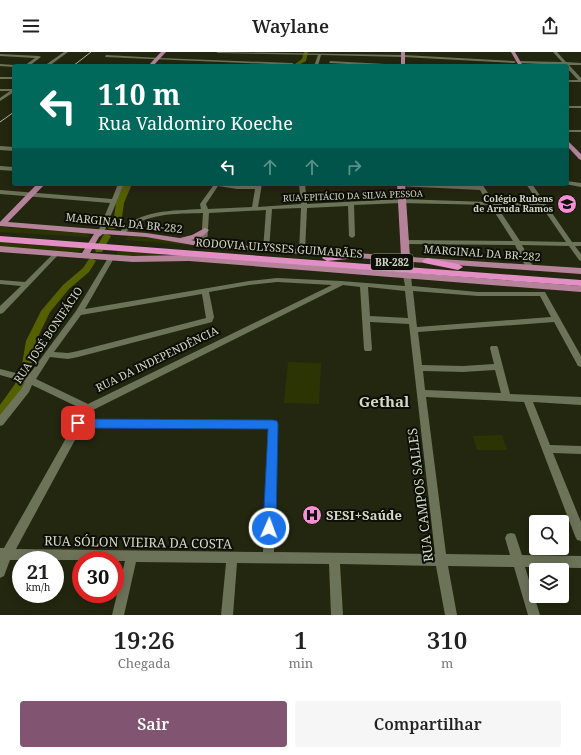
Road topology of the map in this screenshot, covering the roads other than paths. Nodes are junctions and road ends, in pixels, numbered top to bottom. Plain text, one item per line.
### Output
1 (24, 52) edge
2 (66, 52) edge
3 (164, 52) edge
4 (168, 52) edge
5 (218, 52) edge
6 (456, 52) edge
7 (508, 52) edge
8 (513, 52) edge
9 (555, 52) edge
10 (320, 54) junction
11 (403, 54) edge
12 (0, 55) edge
13 (362, 55) junction
14 (18, 56) junction
15 (106, 56) dead end
16 (299, 56) edge
17 (159, 59) junction
18 (459, 59) junction
19 (330, 62) dead end
20 (29, 64) edge
21 (49, 64) edge
22 (153, 64) edge
23 (155, 64) edge
24 (292, 64) joint
25 (317, 64) edge
26 (350, 64) edge
27 (360, 64) edge
28 (518, 64) edge
29 (566, 64) junction
30 (581, 64) edge
31 (0, 66) edge
32 (12, 66) edge
33 (569, 67) edge
34 (0, 78) edge
35 (12, 78) edge
36 (569, 81) edge
37 (581, 81) edge
38 (0, 90) edge
39 (12, 90) edge
40 (12, 92) edge
41 (0, 100) edge
42 (569, 107) edge
43 (581, 108) edge
44 (569, 131) edge
45 (581, 131) edge
46 (569, 137) edge
47 (569, 144) edge
48 (0, 148) edge
49 (12, 149) edge
50 (581, 151) edge
51 (581, 158) edge
52 (0, 168) edge
53 (12, 169) edge
54 (569, 183) edge
55 (581, 185) edge
56 (34, 186) edge
57 (38, 186) edge
58 (120, 186) edge
59 (216, 186) edge
60 (258, 186) edge
61 (302, 186) edge
62 (401, 186) edge
63 (473, 186) edge
64 (480, 186) edge
65 (530, 186) edge
66 (0, 192) edge
67 (28, 194) junction
68 (113, 201) junction
69 (400, 201) junction
70 (351, 204) junction
71 (491, 204) junction
72 (543, 205) junction
73 (304, 206) junction
74 (269, 208) junction
75 (255, 209) junction
76 (206, 211) junction
77 (0, 226) edge
78 (205, 230) junction
79 (100, 232) junction
80 (122, 233) junction
81 (352, 236) dead end
82 (0, 239) edge
83 (172, 239) junction
84 (405, 242) junction
85 (87, 243) junction
86 (518, 244) junction
87 (570, 244) junction
88 (581, 244) edge
89 (204, 245) junction
90 (128, 246) junction
91 (0, 249) edge
92 (266, 250) junction
93 (302, 252) junction
94 (57, 253) junction
95 (85, 256) junction
96 (355, 256) junction
97 (111, 258) junction
98 (327, 258) junction
99 (581, 259) edge
100 (406, 260) junction
101 (427, 261) junction
102 (379, 268) junction
103 (530, 268) junction
104 (454, 270) junction
105 (581, 271) edge
106 (407, 275) junction
107 (581, 276) edge
108 (432, 277) junction
109 (0, 282) edge
110 (341, 283) junction
111 (581, 283) edge
112 (27, 284) junction
113 (364, 285) junction
114 (581, 288) edge
115 (409, 289) junction
116 (205, 291) junction
117 (0, 311) edge
118 (79, 313) junction
119 (366, 319) junction
120 (555, 319) junction
121 (413, 326) junction
122 (494, 348) dead end
123 (368, 349) dead end
124 (48, 354) junction
125 (581, 364) edge
126 (499, 367) junction
127 (418, 368) junction
128 (0, 372) edge
129 (25, 379) junction
130 (421, 393) junction
131 (506, 398) junction
132 (527, 399) junction
133 (581, 401) edge
134 (88, 408) junction
135 (0, 422) edge
136 (78, 423) junction
137 (547, 450) junction
138 (581, 450) edge
139 (581, 536) edge
140 (511, 538) dead end
141 (4, 554) edge
142 (132, 556) junction
143 (232, 557) junction
144 (268, 558) junction
145 (334, 558) junction
146 (441, 560) junction
147 (518, 561) junction
148 (581, 562) edge
149 (0, 572) edge
150 (118, 615) edge
151 (227, 615) edge
152 (337, 615) edge
153 (451, 615) edge
154 (534, 615) edge

1 - 14 street
2 - 21 street
3 - 17 main road
4 - 17 main road
5 - 16 street
6 - 18 street
7 - 28 main road
8 - 28 main road
9 - 29 street
10 - 13 street
10 - 16 street
10 - 25 street
11 - 13 street
11 - 18 street
12 - 14 street
13 - 27 street
14 - 20 street
15 - 17 street
16 - 24 street
17 - 22 main road
17 - 23 main road
17 - 24 street
18 - 28 street
19 - 26 street
28 - 29 street
29 - 30 street
31 - 32 street
33 - 37 street
34 - 35 street
36 - 37 street
38 - 39 street
40 - 41 street
42 - 43 street
44 - 45 street
46 - 50 main road
47 - 51 main road
48 - 49 street
52 - 53 street
54 - 55 street
56 - 67 main road
57 - 67 main road
58 - 68 street
59 - 76 street
60 - 75 street
61 - 73 street
62 - 69 main road
63 - 64 street
64 - 71 street
65 - 72 street
66 - 67 street
67 - 68 street
67 - 77 main road
68 - 79 street
69 - 70 street, RUA EPITÁCIO DA SILVA PESSOA
69 - 71 street, RUA EPITÁCIO DA SILVA PESSOA
69 - 84 main road
70 - 73 street, RUA EPITÁCIO DA SILVA PESSOA
70 - 81 street
71 - 72 street, RUA EPITÁCIO DA SILVA PESSOA
71 - 86 street
72 - 87 street
73 - 74 street, RUA EPITÁCIO DA SILVA PESSOA
73 - 93 street
74 - 75 street, RUA EPITÁCIO DA SILVA PESSOA
74 - 92 street
75 - 76 street, RUA EPITÁCIO DA SILVA PESSOA
76 - 78 street
76 - 80 street, RUA EPITÁCIO DA SILVA PESSOA
77 - 79 main road, MARGINAL DA BR-282
77 - 85 highway, RODOVIA ULYSSES GUIMARÃES / BR-282
78 - 83 main road
78 - 89 street
79 - 80 main road, MARGINAL DA BR-282
79 - 95 main road
80 - 83 main road, MARGINAL DA BR-282
80 - 97 main road
82 - 85 highway, RODOVIA ULYSSES GUIMARÃES / BR-282
83 - 89 main road, MARGINAL DA BR-282
84 - 86 street
84 - 100 main road
85 - 90 highway, RODOVIA ULYSSES GUIMARÃES / BR-282
86 - 87 street
86 - 103 street
87 - 88 street
87 - 99 street
89 - 92 main road, MARGINAL DA BR-282
90 - 98 highway, RODOVIA ULYSSES GUIMARÃES / BR-282
90 - 102 highway, RODOVIA ULYSSES GUIMARÃES / BR-282
91 - 94 main road
92 - 93 main road, MARGINAL DA BR-282
93 - 96 main road, MARGINAL DA BR-282
94 - 95 main road
94 - 112 street
95 - 97 main road
96 - 98 highway
96 - 100 main road, MARGINAL DA BR-282
97 - 106 main road
97 - 118 street, RUA JOSÉ BONIFÁCIO
98 - 104 highway, RODOVIA ULYSSES GUIMARÃES / BR-282
100 - 101 main road, MARGINAL DA BR-282
101 - 103 main road, MARGINAL DA BR-282
101 - 104 highway
102 - 104 highway, RODOVIA ULYSSES GUIMARÃES / BR-282
102 - 106 highway
103 - 105 main road, MARGINAL DA BR-282
104 - 107 highway, RODOVIA ULYSSES GUIMARÃES / BR-282
104 - 108 highway
104 - 111 highway, RODOVIA ULYSSES GUIMARÃES / BR-282
106 - 108 main road
106 - 115 street, RUA CAMPOS SALLES
108 - 114 main road
109 - 112 street
110 - 113 street
110 - 116 street
110 - 134 street, RUA DA INDEPENDÊNCIA
112 - 117 street
113 - 115 street
113 - 119 street
115 - 120 street
115 - 121 street, RUA CAMPOS SALLES
116 - 118 street
116 - 124 street
118 - 124 street, RUA JOSÉ BONIFÁCIO
119 - 121 street
119 - 123 street
120 - 121 street
120 - 125 street
121 - 127 street, RUA CAMPOS SALLES
122 - 126 street
124 - 129 street, RUA JOSÉ BONIFÁCIO
126 - 127 street
126 - 131 street
127 - 130 street, RUA CAMPOS SALLES
128 - 129 street
129 - 134 street
129 - 135 street, RUA JOSÉ BONIFÁCIO
130 - 131 street
130 - 146 street, RUA CAMPOS SALLES
131 - 132 street
132 - 133 street
132 - 137 street
134 - 136 street, RUA DA INDEPENDÊNCIA
136 - 141 street, RUA DA INDEPENDÊNCIA
136 - 144 street
137 - 138 street
137 - 139 street
140 - 147 street
141 - 142 street, RUA SÓLON VIEIRA DA COSTA
141 - 149 street, RUA DA INDEPENDÊNCIA
142 - 143 street, RUA SÓLON VIEIRA DA COSTA
142 - 150 street
143 - 144 street, RUA SÓLON VIEIRA DA COSTA
143 - 151 street
144 - 145 street, RUA SÓLON VIEIRA DA COSTA
145 - 146 street, RUA SÓLON VIEIRA DA COSTA
145 - 152 street
146 - 147 street, RUA SÓLON VIEIRA DA COSTA
146 - 153 street, RUA CAMPOS SALLES
147 - 148 street, RUA SÓLON VIEIRA DA COSTA
147 - 154 street

